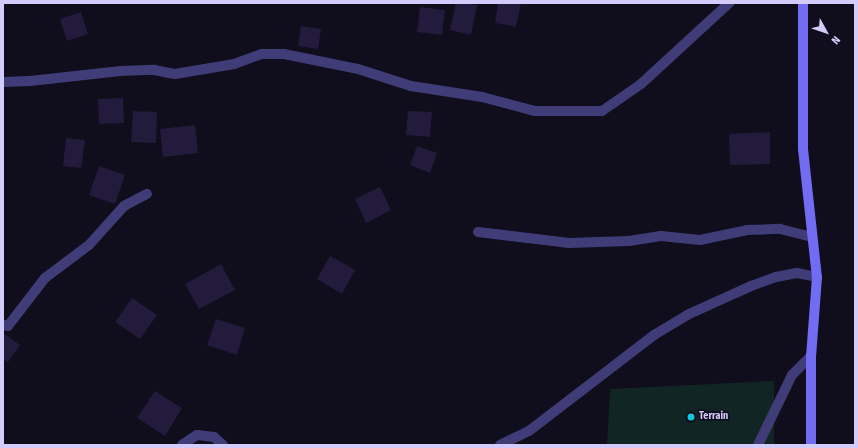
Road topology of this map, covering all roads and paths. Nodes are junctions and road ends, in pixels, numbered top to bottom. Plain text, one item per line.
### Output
1 (728, 3) edge
2 (803, 3) edge
3 (3, 82) edge
4 (147, 194) dead end
5 (478, 232) dead end
6 (811, 237) junction
7 (818, 277) junction
8 (3, 325) edge
9 (811, 356) junction
10 (182, 445) edge
11 (223, 445) edge
12 (500, 445) edge
13 (758, 445) edge
14 (811, 445) edge

1 - 3 street
2 - 6 main road
4 - 8 street
5 - 6 street
6 - 7 main road
7 - 9 main road
7 - 12 street
9 - 13 street
9 - 14 main road
10 - 11 street

